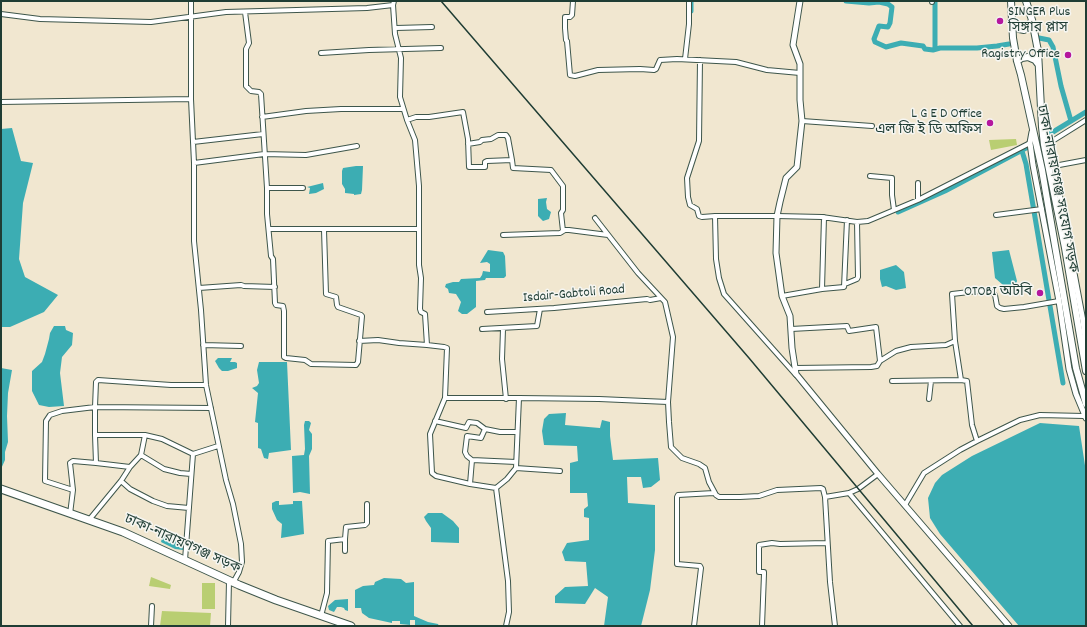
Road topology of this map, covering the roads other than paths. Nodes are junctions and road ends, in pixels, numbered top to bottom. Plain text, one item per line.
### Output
1 (191, 1) edge
2 (572, 1) edge
3 (689, 1) edge
4 (800, 1) edge
5 (1011, 1) edge
6 (1026, 1) edge
7 (393, 3) edge
8 (245, 12) junction
9 (1, 14) edge
10 (190, 16) junction
11 (1032, 20) junction
12 (1011, 21) junction
13 (432, 27) dead end
14 (396, 28) junction
15 (441, 48) dead end
16 (399, 50) junction
17 (321, 53) dead end
18 (685, 59) junction
19 (700, 60) junction
20 (1016, 60) junction
21 (1038, 64) junction
22 (800, 73) junction
23 (191, 100) junction
24 (1, 102) edge
25 (403, 109) junction
26 (262, 117) junction
27 (407, 120) junction
28 (1086, 120) edge
29 (802, 121) junction
30 (872, 126) dead end
31 (1033, 127) junction
32 (1042, 127) junction
33 (264, 134) junction
34 (193, 142) junction
35 (1049, 142) junction
36 (1030, 143) junction
37 (468, 144) junction
38 (357, 146) dead end
39 (264, 154) junction
40 (512, 160) junction
41 (1086, 160) edge
42 (194, 163) junction
43 (1054, 166) junction
44 (870, 176) dead end
45 (918, 183) dead end
46 (267, 188) junction
47 (303, 188) dead end
48 (918, 200) junction
49 (1040, 209) junction
50 (894, 210) junction
51 (996, 215) dead end
52 (714, 216) junction
53 (777, 216) junction
54 (824, 217) junction
55 (595, 218) dead end
56 (847, 220) junction
57 (857, 222) junction
58 (270, 229) junction
59 (419, 229) junction
60 (324, 230) junction
61 (562, 231) junction
62 (503, 235) dead end
63 (608, 235) junction
64 (845, 284) junction
65 (274, 287) junction
66 (199, 288) junction
67 (822, 289) junction
68 (782, 296) junction
69 (661, 298) junction
70 (1057, 302) junction
71 (540, 309) junction
72 (487, 312) dead end
73 (482, 329) dead end
74 (503, 329) junction
75 (791, 329) junction
76 (359, 341) junction
77 (955, 341) junction
78 (203, 345) junction
79 (427, 345) junction
80 (1086, 345) edge
81 (241, 346) dead end
82 (880, 361) junction
83 (795, 368) junction
84 (1086, 371) edge
85 (798, 376) junction
86 (961, 380) junction
87 (892, 381) dead end
88 (931, 381) junction
89 (206, 385) junction
90 (445, 398) junction
91 (519, 398) junction
92 (506, 399) junction
93 (929, 399) dead end
94 (668, 402) junction
95 (1086, 404) edge
96 (211, 408) junction
97 (95, 409) junction
98 (1085, 417) edge
99 (435, 421) junction
100 (485, 429) junction
101 (517, 432) junction
102 (95, 434) junction
103 (145, 435) junction
104 (977, 441) junction
105 (218, 446) junction
106 (193, 454) junction
107 (141, 455) junction
108 (472, 460) junction
109 (96, 462) junction
110 (516, 462) junction
111 (130, 467) junction
112 (516, 468) junction
113 (560, 471) dead end
114 (191, 474) junction
115 (878, 474) junction
116 (121, 481) junction
117 (470, 484) junction
118 (496, 488) junction
119 (1, 489) edge
120 (73, 490) junction
121 (849, 493) junction
122 (714, 494) junction
123 (825, 497) junction
124 (367, 504) dead end
125 (905, 505) junction
126 (189, 508) junction
127 (70, 514) junction
128 (89, 520) junction
129 (345, 540) junction
130 (827, 543) junction
131 (345, 551) dead end
132 (185, 560) junction
133 (231, 582) junction
134 (152, 606) dead end
135 (321, 616) junction
136 (343, 625) edge
137 (151, 626) edge
138 (228, 626) edge
139 (351, 626) edge
140 (506, 626) edge
141 (694, 626) edge
142 (762, 626) edge
143 (835, 626) edge
144 (960, 626) edge
145 (1009, 626) edge

1 - 10 street
2 - 18 street
3 - 18 street
4 - 22 street
5 - 12 main road, ঢাকা-নারায়ণগঞ্জ সংযোগ সড়ক
6 - 11 main road, ঢাকা-নারায়ণগঞ্জ সংযোগ সড়ক
7 - 8 street
7 - 14 street
8 - 10 street
8 - 26 street
9 - 10 street
10 - 23 street
11 - 12 main road
11 - 21 main road, ঢাকা-নারায়ণগঞ্জ সংযোগ সড়ক
12 - 20 main road, ঢাকা-নারায়ণগঞ্জ সংযোগ সড়ক
13 - 14 street
14 - 16 street
15 - 16 street
16 - 17 street
16 - 25 street
18 - 19 street
19 - 22 street
19 - 52 street
20 - 21 main road
20 - 31 main road, ঢাকা-নারায়ণগঞ্জ সংযোগ সড়ক
21 - 32 main road, ঢাকা-নারায়ণগঞ্জ সংযোগ সড়ক
22 - 29 street
23 - 24 street
23 - 34 street
25 - 26 street
25 - 27 street
26 - 33 street
27 - 37 street
27 - 59 street
28 - 35 street
29 - 30 street
29 - 53 street
31 - 36 street
31 - 95 main road, ঢাকা-নারায়ণগঞ্জ সংযোগ সড়ক
32 - 35 street
32 - 84 main road, ঢাকা-নারায়ণগঞ্জ সংযোগ সড়ক
33 - 34 street
33 - 39 street
34 - 42 street
35 - 43 street
36 - 48 street
36 - 49 street
37 - 40 street
37 - 40 street
38 - 39 street
39 - 42 street
39 - 46 street
40 - 61 street
41 - 43 street
42 - 66 street
43 - 80 street
44 - 50 street
45 - 48 street
46 - 47 street
46 - 58 street
48 - 50 street
49 - 51 street
49 - 70 street
50 - 57 street
52 - 53 street
52 - 85 street
53 - 54 street
53 - 68 street
54 - 56 street
54 - 67 street
55 - 63 street
56 - 57 street
56 - 64 street
57 - 64 street
58 - 60 street
58 - 65 street
59 - 60 street
59 - 79 street
60 - 76 street
61 - 62 street
61 - 63 street
63 - 69 street
64 - 67 street
65 - 66 street
65 - 76 street
66 - 78 street
67 - 68 street
68 - 75 street
69 - 71 street, Isdair-Gabtoli Road
69 - 94 street
70 - 77 street
70 - 98 street
71 - 72 street, Isdair-Gabtoli Road
71 - 74 street
73 - 74 street
74 - 92 street
75 - 82 street
75 - 83 street
76 - 79 street
77 - 82 street
77 - 86 street
78 - 81 street
78 - 89 street
79 - 90 street
82 - 83 street
83 - 85 street
85 - 115 street
86 - 88 street
86 - 104 street
87 - 88 street
88 - 93 street
89 - 96 street
89 - 97 street
90 - 92 street
90 - 99 street
91 - 92 street
91 - 94 street
91 - 101 street
94 - 122 street
96 - 97 street
96 - 105 street
97 - 102 street
97 - 120 street
98 - 104 street
99 - 100 street
99 - 117 street
100 - 101 street
100 - 108 street
101 - 110 street
102 - 103 street
102 - 109 street
103 - 106 street
103 - 107 street
104 - 125 street
105 - 106 street
105 - 133 street
106 - 114 street
107 - 111 street
107 - 114 street
108 - 110 street
108 - 117 street
109 - 111 street
109 - 120 street
110 - 112 street
111 - 116 street
112 - 113 street
112 - 118 street
114 - 126 street
115 - 121 street
115 - 125 street
116 - 126 street
116 - 128 street
117 - 118 street
118 - 140 street
119 - 127 highway, ঢাকা-নারায়ণগঞ্জ সড়ক
120 - 127 street
121 - 123 street
121 - 144 street
122 - 123 street
122 - 141 street
123 - 130 street
124 - 129 street
125 - 145 street
126 - 132 street
127 - 128 highway, ঢাকা-নারায়ণগঞ্জ সড়ক
128 - 132 highway, ঢাকা-নারায়ণগঞ্জ সড়ক
129 - 131 street
129 - 135 street
130 - 142 street
130 - 143 street
132 - 133 highway, ঢাকা-নারায়ণগঞ্জ সড়ক
133 - 135 highway, ঢাকা-নারায়ণগঞ্জ সড়ক
133 - 138 street
134 - 137 street
135 - 136 highway, ঢাকা-নারায়ণগঞ্জ সড়ক
136 - 139 highway, ঢাকা-নারায়ণগঞ্জ সড়ক

